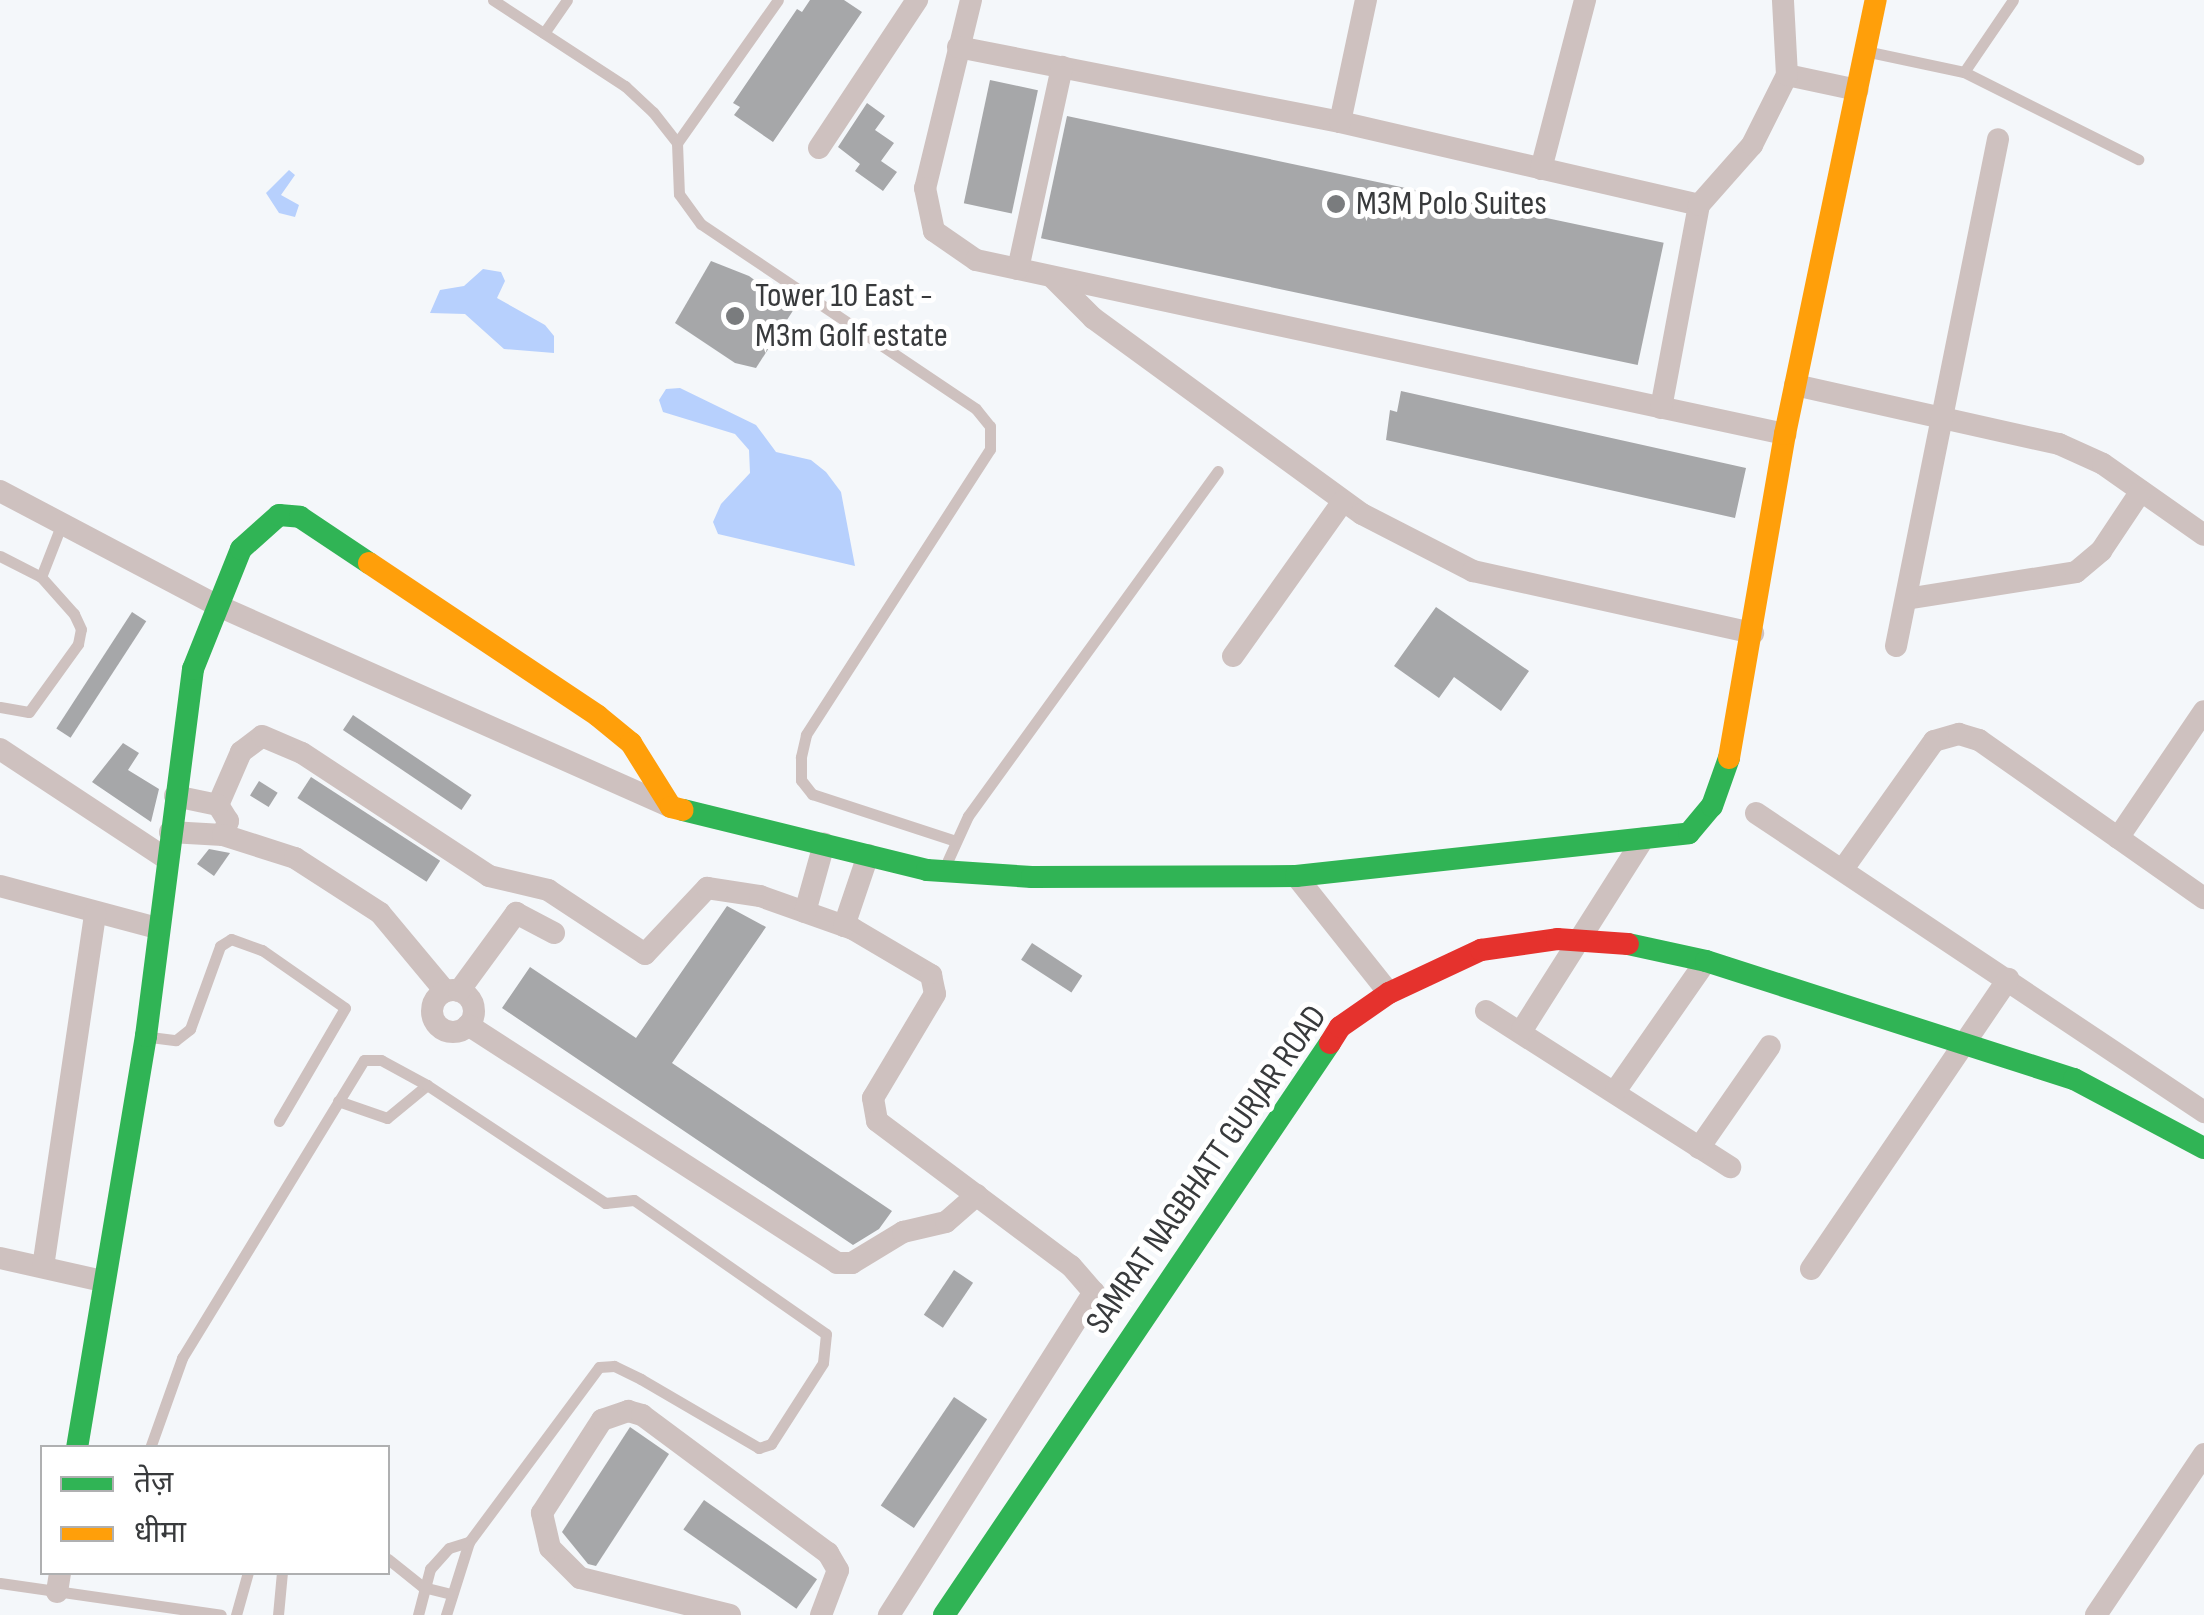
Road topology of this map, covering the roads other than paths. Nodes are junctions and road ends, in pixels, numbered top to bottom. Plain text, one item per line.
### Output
1 (494, 0) edge
2 (567, 0) edge
3 (778, 0) edge
4 (917, 0) edge
5 (971, 0) edge
6 (1366, 0) edge
7 (1585, 0) edge
8 (1783, 0) edge
9 (1876, 0) edge
10 (2013, 0) edge
11 (544, 33) junction
12 (958, 47) junction
13 (1865, 51) junction
14 (1062, 67) junction
15 (1964, 72) junction
16 (1786, 75) junction
17 (1857, 90) junction
18 (1340, 122) junction
19 (1998, 139) dead end
20 (677, 143) junction
21 (819, 148) dead end
22 (2138, 159) dead end
23 (1540, 168) junction
24 (1699, 205) junction
25 (1018, 269) junction
26 (1052, 278) junction
27 (1795, 385) junction
28 (1660, 408) junction
29 (1942, 418) junction
30 (1785, 434) junction
31 (1218, 471) dead end
32 (2141, 491) junction
33 (0, 492) edge
34 (1344, 501) junction
35 (62, 524) junction
36 (2204, 535) edge
37 (0, 556) edge
38 (41, 577) junction
39 (1906, 600) junction
40 (214, 604) junction
41 (1753, 634) junction
42 (1896, 646) dead end
43 (1233, 656) dead end
44 (0, 707) edge
45 (2204, 711) edge
46 (0, 748) edge
47 (175, 796) junction
48 (218, 805) junction
49 (671, 807) junction
50 (1756, 813) dead end
51 (170, 832) junction
52 (223, 835) junction
53 (1644, 838) junction
54 (2118, 838) junction
55 (953, 840) junction
56 (824, 844) junction
57 (868, 855) junction
58 (167, 860) junction
59 (1843, 869) junction
60 (943, 871) junction
61 (1296, 876) junction
62 (0, 886) edge
63 (2204, 898) edge
64 (805, 912) junction
65 (95, 913) junction
66 (844, 926) junction
67 (158, 928) junction
68 (554, 933) dead end
69 (1581, 940) junction
70 (1706, 960) junction
71 (2008, 979) junction
72 (452, 991) junction
73 (1388, 993) junction
74 (1486, 1010) dead end
75 (468, 1025) junction
76 (1522, 1030) junction
77 (146, 1036) junction
78 (1964, 1039) junction
79 (1770, 1046) dead end
80 (427, 1085) junction
81 (1616, 1090) junction
82 (338, 1101) junction
83 (2204, 1112) edge
84 (279, 1121) dead end
85 (1700, 1148) junction
86 (2204, 1148) edge
87 (1730, 1167) dead end
88 (977, 1196) junction
89 (0, 1258) edge
90 (44, 1268) junction
91 (1811, 1268) dead end
92 (102, 1281) junction
93 (78, 1445) edge
94 (151, 1445) edge
95 (2204, 1454) edge
96 (470, 1542) junction
97 (390, 1561) edge
98 (247, 1575) edge
99 (282, 1575) edge
100 (58, 1582) edge
101 (0, 1583) edge
102 (423, 1587) junction
103 (452, 1594) junction
104 (2107, 1611) edge
105 (221, 1615) edge
106 (236, 1615) edge
107 (278, 1615) edge
108 (418, 1615) edge
109 (446, 1615) edge
110 (730, 1615) edge
111 (820, 1615) edge
112 (890, 1615) edge
113 (944, 1615) edge

1 - 11 lane
2 - 11 lane
3 - 20 lane
4 - 21 street
5 - 12 street
6 - 18 street
7 - 23 street
8 - 16 street
9 - 13 street
10 - 15 lane
11 - 20 lane
12 - 14 street
12 - 25 street
13 - 15 lane
13 - 17 street
14 - 18 street
14 - 25 street
15 - 22 lane
16 - 17 street
16 - 24 street
17 - 27 street
18 - 23 street
19 - 29 street
20 - 55 lane
23 - 24 street
24 - 28 street
25 - 26 street
26 - 28 street
26 - 34 street
27 - 29 street
27 - 30 street
28 - 30 street
29 - 32 street
29 - 39 street
30 - 41 street
31 - 55 lane
32 - 36 street
32 - 39 street
33 - 35 street
34 - 41 street
34 - 43 street
35 - 38 lane
35 - 40 street
37 - 38 lane
38 - 44 lane
39 - 42 street
40 - 47 street
40 - 49 street
40 - 49 street
41 - 53 street
45 - 54 street
46 - 58 street
47 - 48 street
47 - 51 street
48 - 52 street
48 - 64 street
49 - 56 street
50 - 59 street
51 - 52 street
51 - 58 street
52 - 72 street
53 - 61 street
53 - 69 street
54 - 59 street
54 - 63 street
55 - 60 lane
56 - 57 street
56 - 64 street
57 - 60 street
57 - 66 street
58 - 67 street
59 - 71 street
60 - 61 street
61 - 73 street
62 - 65 street
64 - 66 street
65 - 67 street
65 - 90 street
66 - 88 street
67 - 77 street
68 - 72 street
69 - 70 street, SAMRAT NAGBHATT GURJAR ROAD
69 - 73 street, SAMRAT NAGBHATT GURJAR ROAD
69 - 76 street
70 - 78 street, SAMRAT NAGBHATT GURJAR ROAD
70 - 81 street
71 - 78 street
71 - 83 street
72 - 75 street
72 - 75 street
73 - 113 street, SAMRAT NAGBHATT GURJAR ROAD
74 - 76 street
75 - 88 street
76 - 81 street
77 - 84 lane
77 - 92 street
78 - 86 street, SAMRAT NAGBHATT GURJAR ROAD
78 - 91 street
79 - 85 street
80 - 82 lane
80 - 82 lane
80 - 96 lane
81 - 85 street
82 - 94 lane
85 - 87 street
88 - 112 street
89 - 90 street
90 - 92 street
92 - 93 street
95 - 104 street
96 - 102 lane
96 - 103 lane
97 - 102 lane
98 - 106 lane
99 - 107 lane
100 - 101 lane
100 - 105 lane
102 - 103 lane
102 - 108 lane
103 - 109 lane
110 - 111 street

